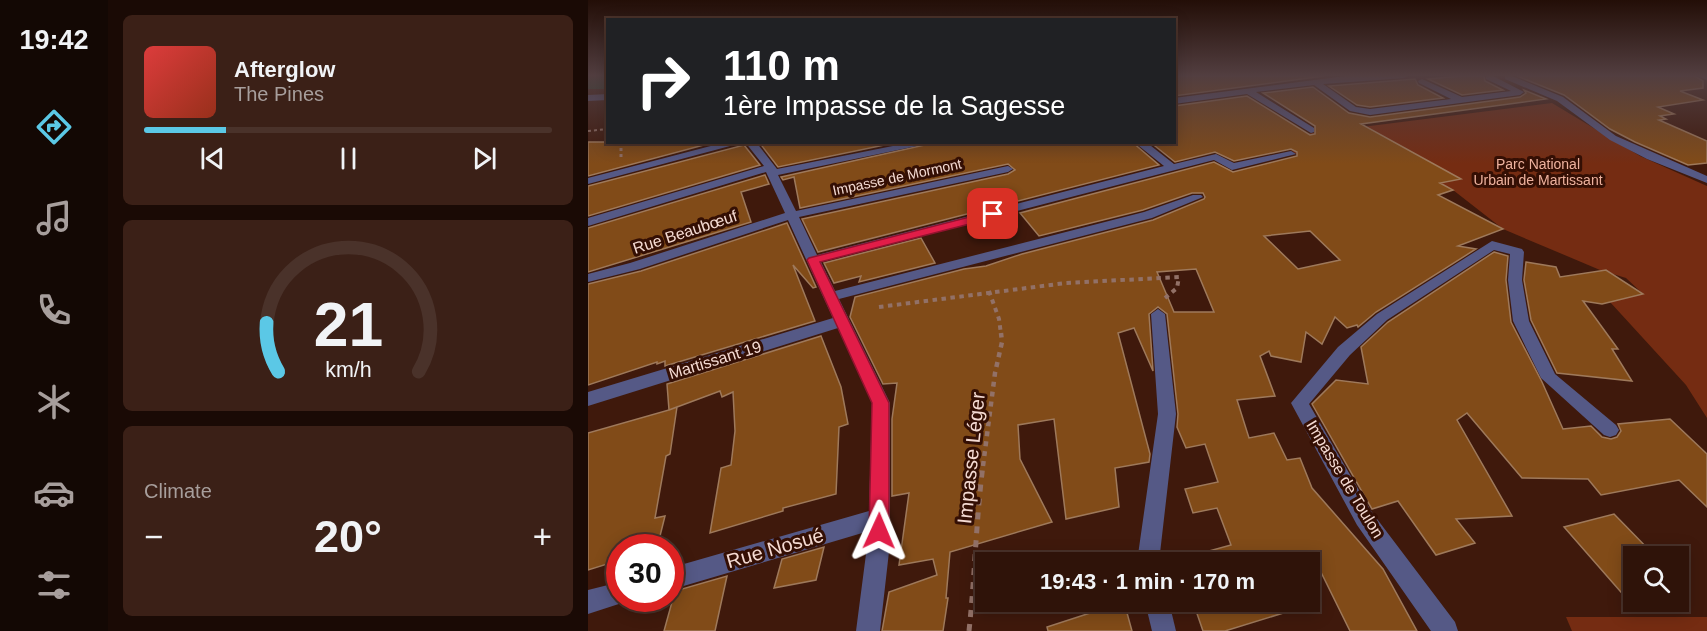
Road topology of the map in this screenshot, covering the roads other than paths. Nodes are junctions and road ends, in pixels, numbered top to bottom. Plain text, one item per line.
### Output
1 (1271, 105) edge
2 (1350, 105) edge
3 (1422, 105) edge
4 (1569, 105) edge
5 (1311, 130) dead end
6 (732, 144) edge
7 (752, 144) edge
8 (912, 144) edge
9 (1142, 144) edge
10 (894, 146) edge
11 (1291, 154) dead end
12 (1173, 168) junction
13 (1008, 169) dead end
14 (772, 170) junction
15 (1707, 180) edge
16 (588, 181) edge
17 (1197, 197) dead end
18 (792, 215) junction
19 (588, 222) edge
20 (813, 260) junction
21 (588, 278) edge
22 (830, 297) junction
23 (1162, 306) road end
24 (842, 321) junction
25 (588, 399) edge
26 (1610, 430) dead end
27 (879, 518) junction
28 (1149, 552) edge
29 (684, 575) edge
30 (606, 597) edge
31 (588, 602) edge
32 (1159, 612) edge
33 (868, 631) edge
34 (1164, 631) edge
35 (1446, 631) edge

1 - 5 street
2 - 3 street
4 - 15 street
6 - 16 street
7 - 14 street
8 - 10 street
9 - 12 street
10 - 14 street
11 - 12 street
12 - 20 street
13 - 18 street, Impasse de Mormont
14 - 18 street
14 - 19 street
17 - 22 street
18 - 20 street
18 - 21 street, Rue Beaubœuf
20 - 22 street
22 - 24 street
23 - 28 street
24 - 25 street, Martissant 19
24 - 27 street
26 - 35 street, Impasse de Toulon
27 - 29 street, Rue Nosué
27 - 33 street
30 - 31 street
32 - 34 street

